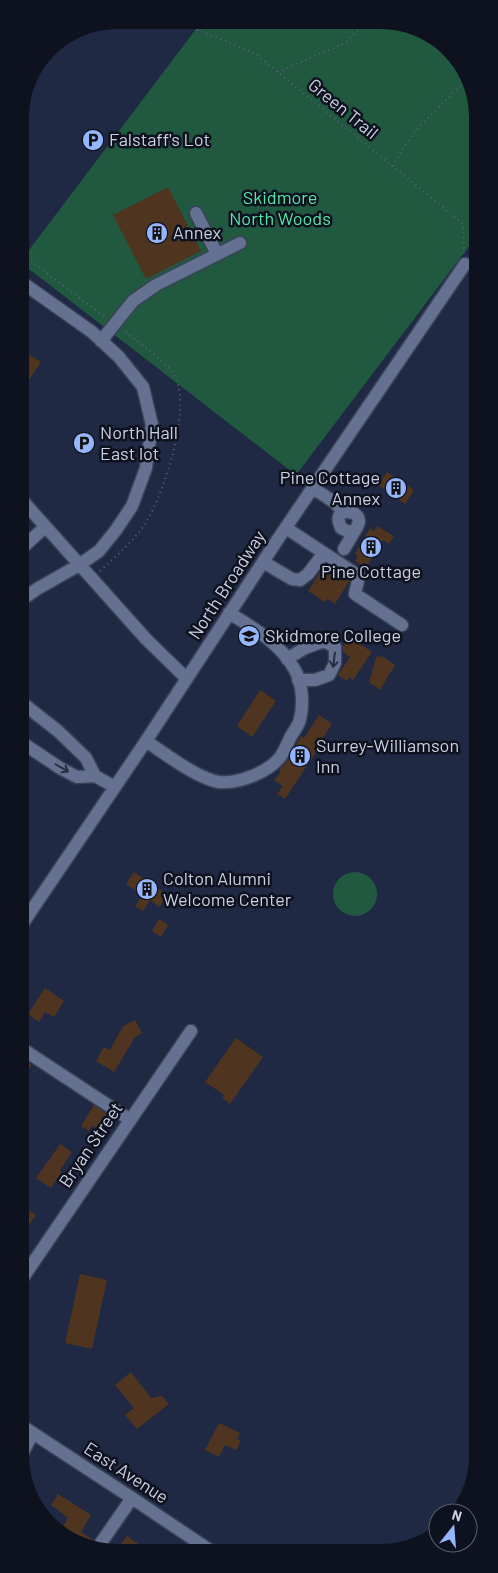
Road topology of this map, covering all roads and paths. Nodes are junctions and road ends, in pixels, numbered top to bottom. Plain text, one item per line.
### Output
1 (196, 29) edge
2 (359, 29) edge
3 (278, 72) junction
4 (462, 84) edge
5 (392, 166) junction
6 (196, 212) dead end
7 (240, 243) dead end
8 (217, 254) junction
9 (29, 259) edge
10 (465, 264) joint
11 (29, 288) edge
12 (115, 324) junction
13 (101, 341) junction
14 (313, 488) junction
15 (29, 508) edge
16 (45, 527) junction
17 (286, 528) junction
18 (29, 542) edge
19 (344, 549) dead end
20 (324, 553) junction
21 (263, 562) junction
22 (79, 565) junction
23 (91, 578) junction
24 (29, 594) edge
25 (229, 613) junction
26 (402, 625) dead end
27 (287, 659) junction
28 (186, 678) junction
29 (298, 680) junction
30 (29, 708) edge
31 (146, 741) junction
32 (29, 747) edge
33 (95, 776) junction
34 (115, 787) junction
35 (29, 914) edge
36 (191, 1031) dead end
37 (29, 1053) edge
38 (129, 1119) junction
39 (29, 1269) edge
40 (29, 1430) edge
41 (33, 1433) junction
42 (29, 1441) edge
43 (132, 1498) junction
44 (101, 1543) edge
45 (201, 1544) edge

1 - 3 path, Green Trail
2 - 3 path, Green Trail
3 - 5 path, Green Trail
4 - 5 path
5 - 10 path, Green Trail
6 - 8 street
7 - 8 street
8 - 12 street
9 - 12 path
10 - 14 street, North Broadway
11 - 13 street
12 - 13 street
12 - 23 path
13 - 22 street
14 - 17 street, North Broadway
14 - 19 street
15 - 16 street
16 - 18 street
16 - 22 street
17 - 20 street
17 - 21 street, North Broadway
20 - 21 street
20 - 26 street
21 - 25 street, North Broadway
22 - 23 street
22 - 24 street
23 - 28 street
25 - 27 street
25 - 28 street, North Broadway
27 - 29 street
27 -> 29 street
28 - 31 street, North Broadway
29 - 31 street
30 - 33 street
31 - 34 street, North Broadway
32 -> 33 street
33 - 34 street
34 - 35 street, North Broadway
36 - 38 street, Bryan Street
37 - 38 street
38 - 39 street, Bryan Street
40 - 41 street, East Avenue
41 - 42 street
41 - 43 street, East Avenue
43 - 44 street
43 - 45 street, East Avenue

